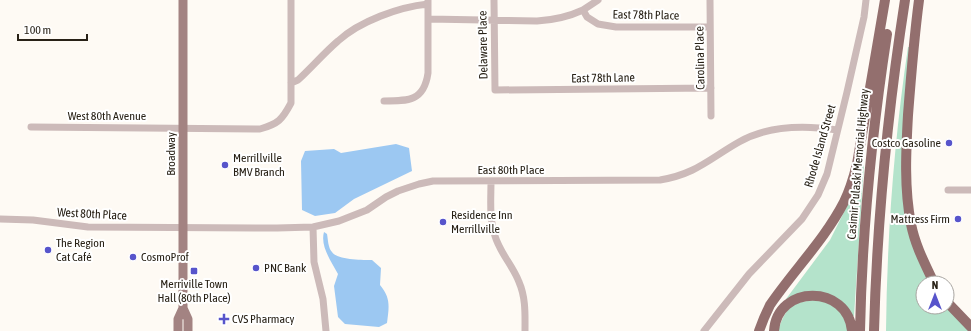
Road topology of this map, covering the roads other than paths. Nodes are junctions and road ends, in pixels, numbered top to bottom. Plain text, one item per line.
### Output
1 (183, 0) edge
2 (291, 0) edge
3 (494, 0) edge
4 (598, 0) edge
5 (710, 0) edge
6 (866, 0) edge
7 (885, 0) edge
8 (892, 0) edge
9 (905, 0) edge
10 (919, 0) edge
11 (428, 2) edge
12 (583, 10) junction
13 (428, 19) junction
14 (494, 19) junction
15 (710, 27) junction
16 (291, 83) junction
17 (711, 88) junction
18 (495, 90) joint
19 (384, 101) dead end
20 (712, 116) dead end
21 (32, 127) dead end
22 (183, 128) junction
23 (837, 130) junction
24 (491, 181) junction
25 (948, 190) dead end
26 (971, 190) edge
27 (0, 219) edge
28 (184, 227) junction
29 (313, 227) junction
30 (930, 275) edge
31 (183, 308) junction
32 (955, 310) edge
33 (971, 327) edge
34 (178, 331) edge
35 (188, 331) edge
36 (326, 331) edge
37 (525, 331) edge
38 (704, 331) edge
39 (759, 331) edge
40 (774, 331) edge
41 (852, 331) edge
42 (860, 331) edge
43 (874, 331) edge

1 - 22 main road, Broadway
2 - 16 street
3 - 14 street, Delaware Place
4 - 12 street
5 - 15 street, Carolina Place
6 - 23 street, Rhode Island Street
7 - 39 highway
8 - 42 highway, Casimir Pulaski Memorial Highway
9 - 43 highway
10 - 30 highway
11 - 13 street
11 - 16 street
12 - 14 street
12 - 15 street, East 78th Place
13 - 14 street
13 - 19 street
14 - 18 street, Delaware Place
15 - 17 street, Carolina Place
16 - 22 street
17 - 18 street, East 78th Lane
17 - 20 street, Carolina Place
21 - 22 street, West 80th Avenue
22 - 28 main road, Broadway
23 - 24 street, East 80th Place
23 - 38 street, Rhode Island Street
24 - 29 street, East 80th Place
24 - 37 street
25 - 26 street
27 - 28 street, West 80th Place
28 - 29 street, East 80th Place
28 - 31 main road, Broadway
29 - 36 street
31 - 34 main road, Broadway
31 - 35 main road, Broadway
32 - 33 highway
40 - 41 highway

